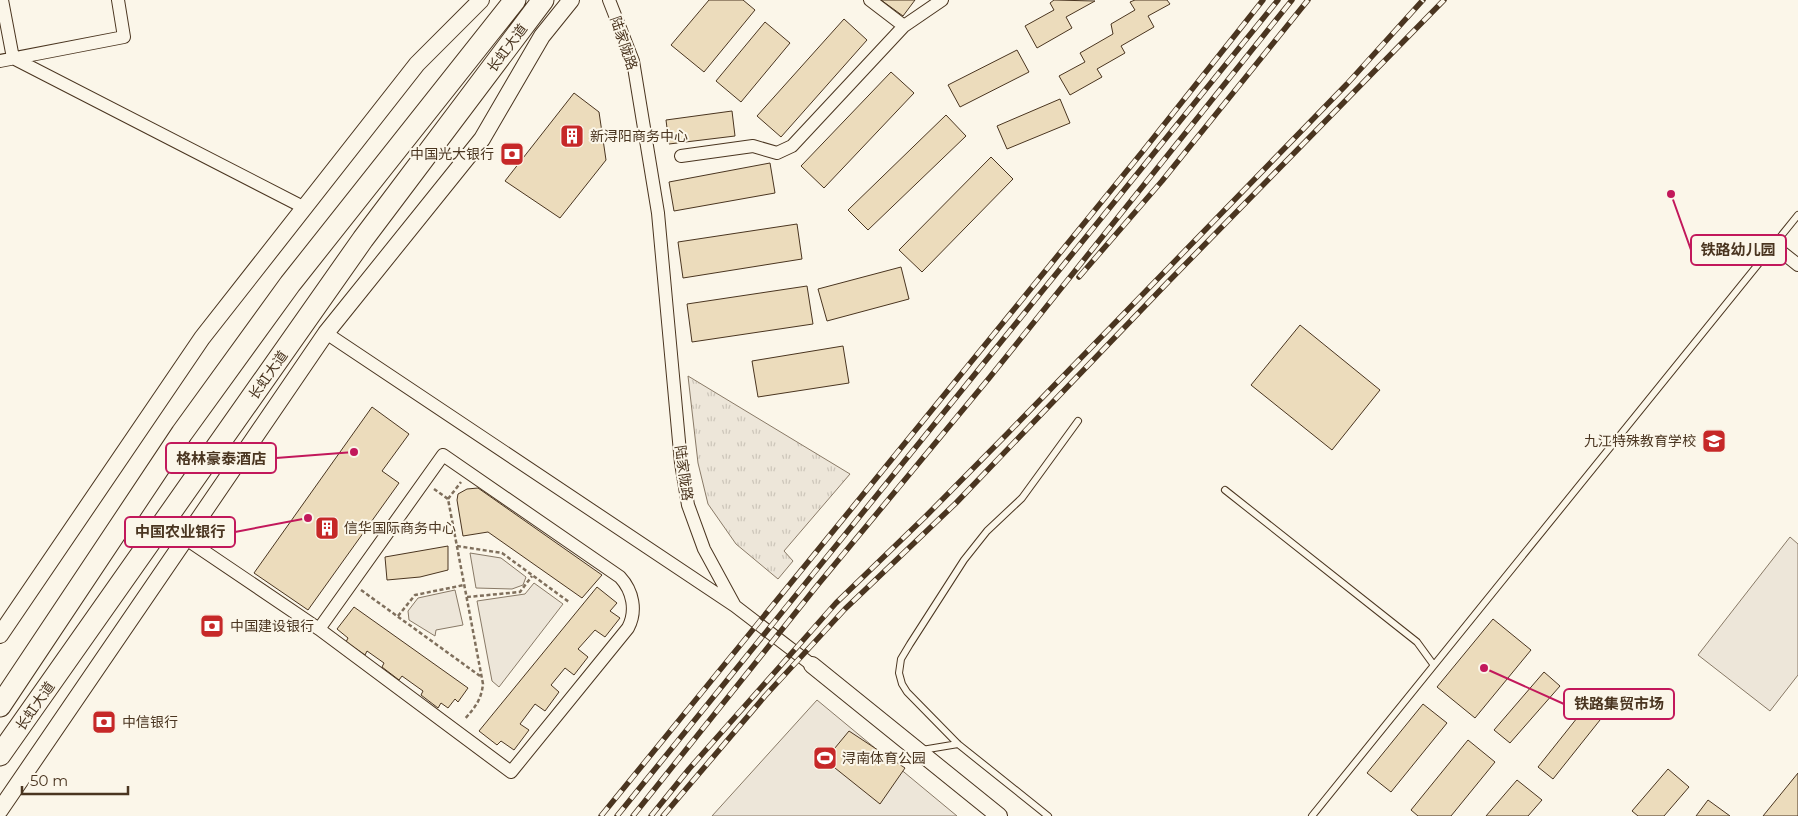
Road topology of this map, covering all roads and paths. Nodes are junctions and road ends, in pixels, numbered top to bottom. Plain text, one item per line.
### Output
1 (2, 0) edge
2 (118, 0) edge
3 (481, 0) edge
4 (515, 0) edge
5 (543, 0) edge
6 (571, 0) edge
7 (609, 0) edge
8 (870, 0) edge
9 (942, 0) edge
10 (904, 26) junction
11 (13, 58) junction
12 (0, 61) edge
13 (681, 156) dead end
14 (305, 208) junction
15 (1798, 215) edge
16 (1774, 246) junction
17 (1798, 265) edge
18 (326, 333) junction
19 (1078, 421) dead end
20 (468, 473) junction
21 (424, 482) junction
22 (1225, 490) dead end
23 (448, 499) junction
24 (186, 539) junction
25 (457, 546) junction
26 (532, 576) junction
27 (352, 583) junction
28 (464, 585) junction
29 (467, 597) junction
30 (569, 602) dead end
31 (735, 606) junction
32 (398, 616) junction
33 (319, 629) junction
34 (0, 635) edge
35 (812, 664) joint
36 (1433, 664) junction
37 (482, 677) junction
38 (0, 706) edge
39 (454, 730) junction
40 (958, 744) junction
41 (918, 750) junction
42 (0, 755) edge
43 (0, 810) edge
44 (999, 816) edge
45 (1048, 816) edge
46 (1312, 816) edge

1 - 11 street
2 - 11 street
3 - 14 street
4 - 38 highway, 长虹大道
5 - 42 highway, 长虹大道
6 - 18 street
7 - 31 street, 陆家陇路
8 - 10 street
9 - 10 street
10 - 13 street
11 - 12 street
11 - 14 street
14 - 34 street
15 - 16 lane
16 - 17 street
16 - 36 lane
18 - 24 street
18 - 31 street
19 - 40 lane
20 - 21 street
20 - 23 path
20 - 39 street
21 - 23 path
21 - 27 street
22 - 36 lane
23 - 25 path
24 - 33 street
24 - 43 street
25 - 26 path
25 - 28 path
26 - 29 path
26 - 30 path
27 - 32 path
27 - 33 street
28 - 29 path
28 - 32 path
29 - 37 path
31 - 35 street, 陆家陇路
32 - 37 path
33 - 39 street
35 - 41 street, 陆家陇路
36 - 46 lane
37 - 39 path
40 - 41 lane
40 - 45 lane
41 - 44 street, 陆家陇路

